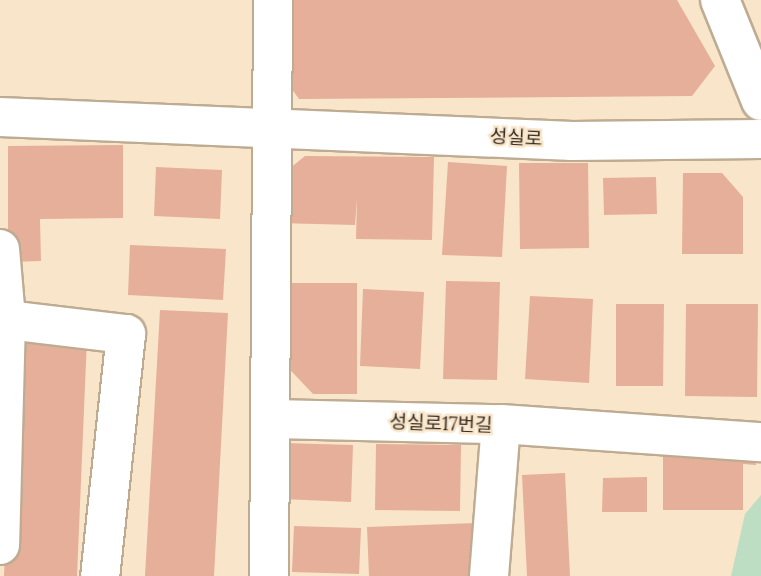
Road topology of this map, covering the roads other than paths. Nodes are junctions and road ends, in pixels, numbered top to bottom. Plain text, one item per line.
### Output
1 (273, 0) edge
2 (726, 1) edge
3 (761, 101) edge
4 (0, 117) edge
5 (271, 125) junction
6 (761, 139) edge
7 (0, 249) edge
8 (3, 319) edge
9 (273, 419) junction
10 (501, 424) junction
11 (761, 442) edge
12 (0, 545) edge
13 (100, 576) edge
14 (269, 576) edge
15 (489, 576) edge

1 - 5 street
2 - 3 street
4 - 5 street, 성실로
5 - 6 street, 성실로
5 - 9 street
7 - 8 street
8 - 12 street
8 - 13 street
9 - 10 street, 성실로17번길
9 - 14 street
10 - 11 street
10 - 15 street, 성실로17번길

